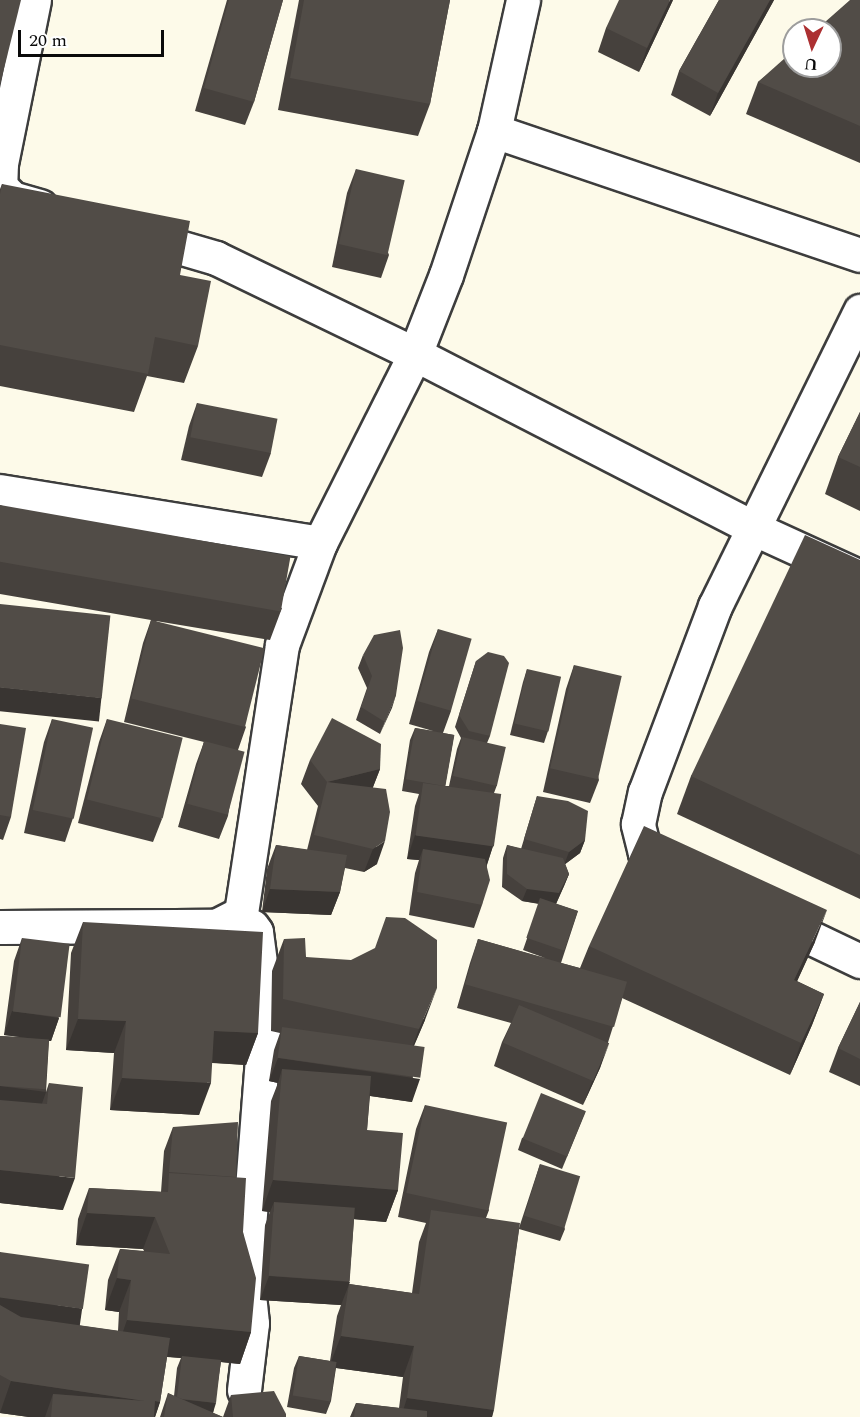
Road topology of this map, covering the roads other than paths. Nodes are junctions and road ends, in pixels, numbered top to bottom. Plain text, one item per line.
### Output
1 (34, 0) edge
2 (523, 0) edge
3 (494, 131) junction
4 (69, 214) edge
5 (114, 228) edge
6 (860, 255) edge
7 (860, 311) edge
8 (415, 354) junction
9 (0, 491) edge
10 (753, 528) junction
11 (320, 543) junction
12 (860, 577) edge
13 (695, 879) edge
14 (745, 905) edge
15 (241, 913) junction
16 (0, 927) edge
17 (860, 961) edge
18 (244, 1390) dead end

1 - 4 street
2 - 3 street
3 - 6 street
3 - 8 street
5 - 8 street
7 - 10 street
8 - 10 street
8 - 11 street
9 - 11 street
10 - 12 street
10 - 13 street
11 - 15 street
14 - 17 street
15 - 16 street
15 - 18 street

